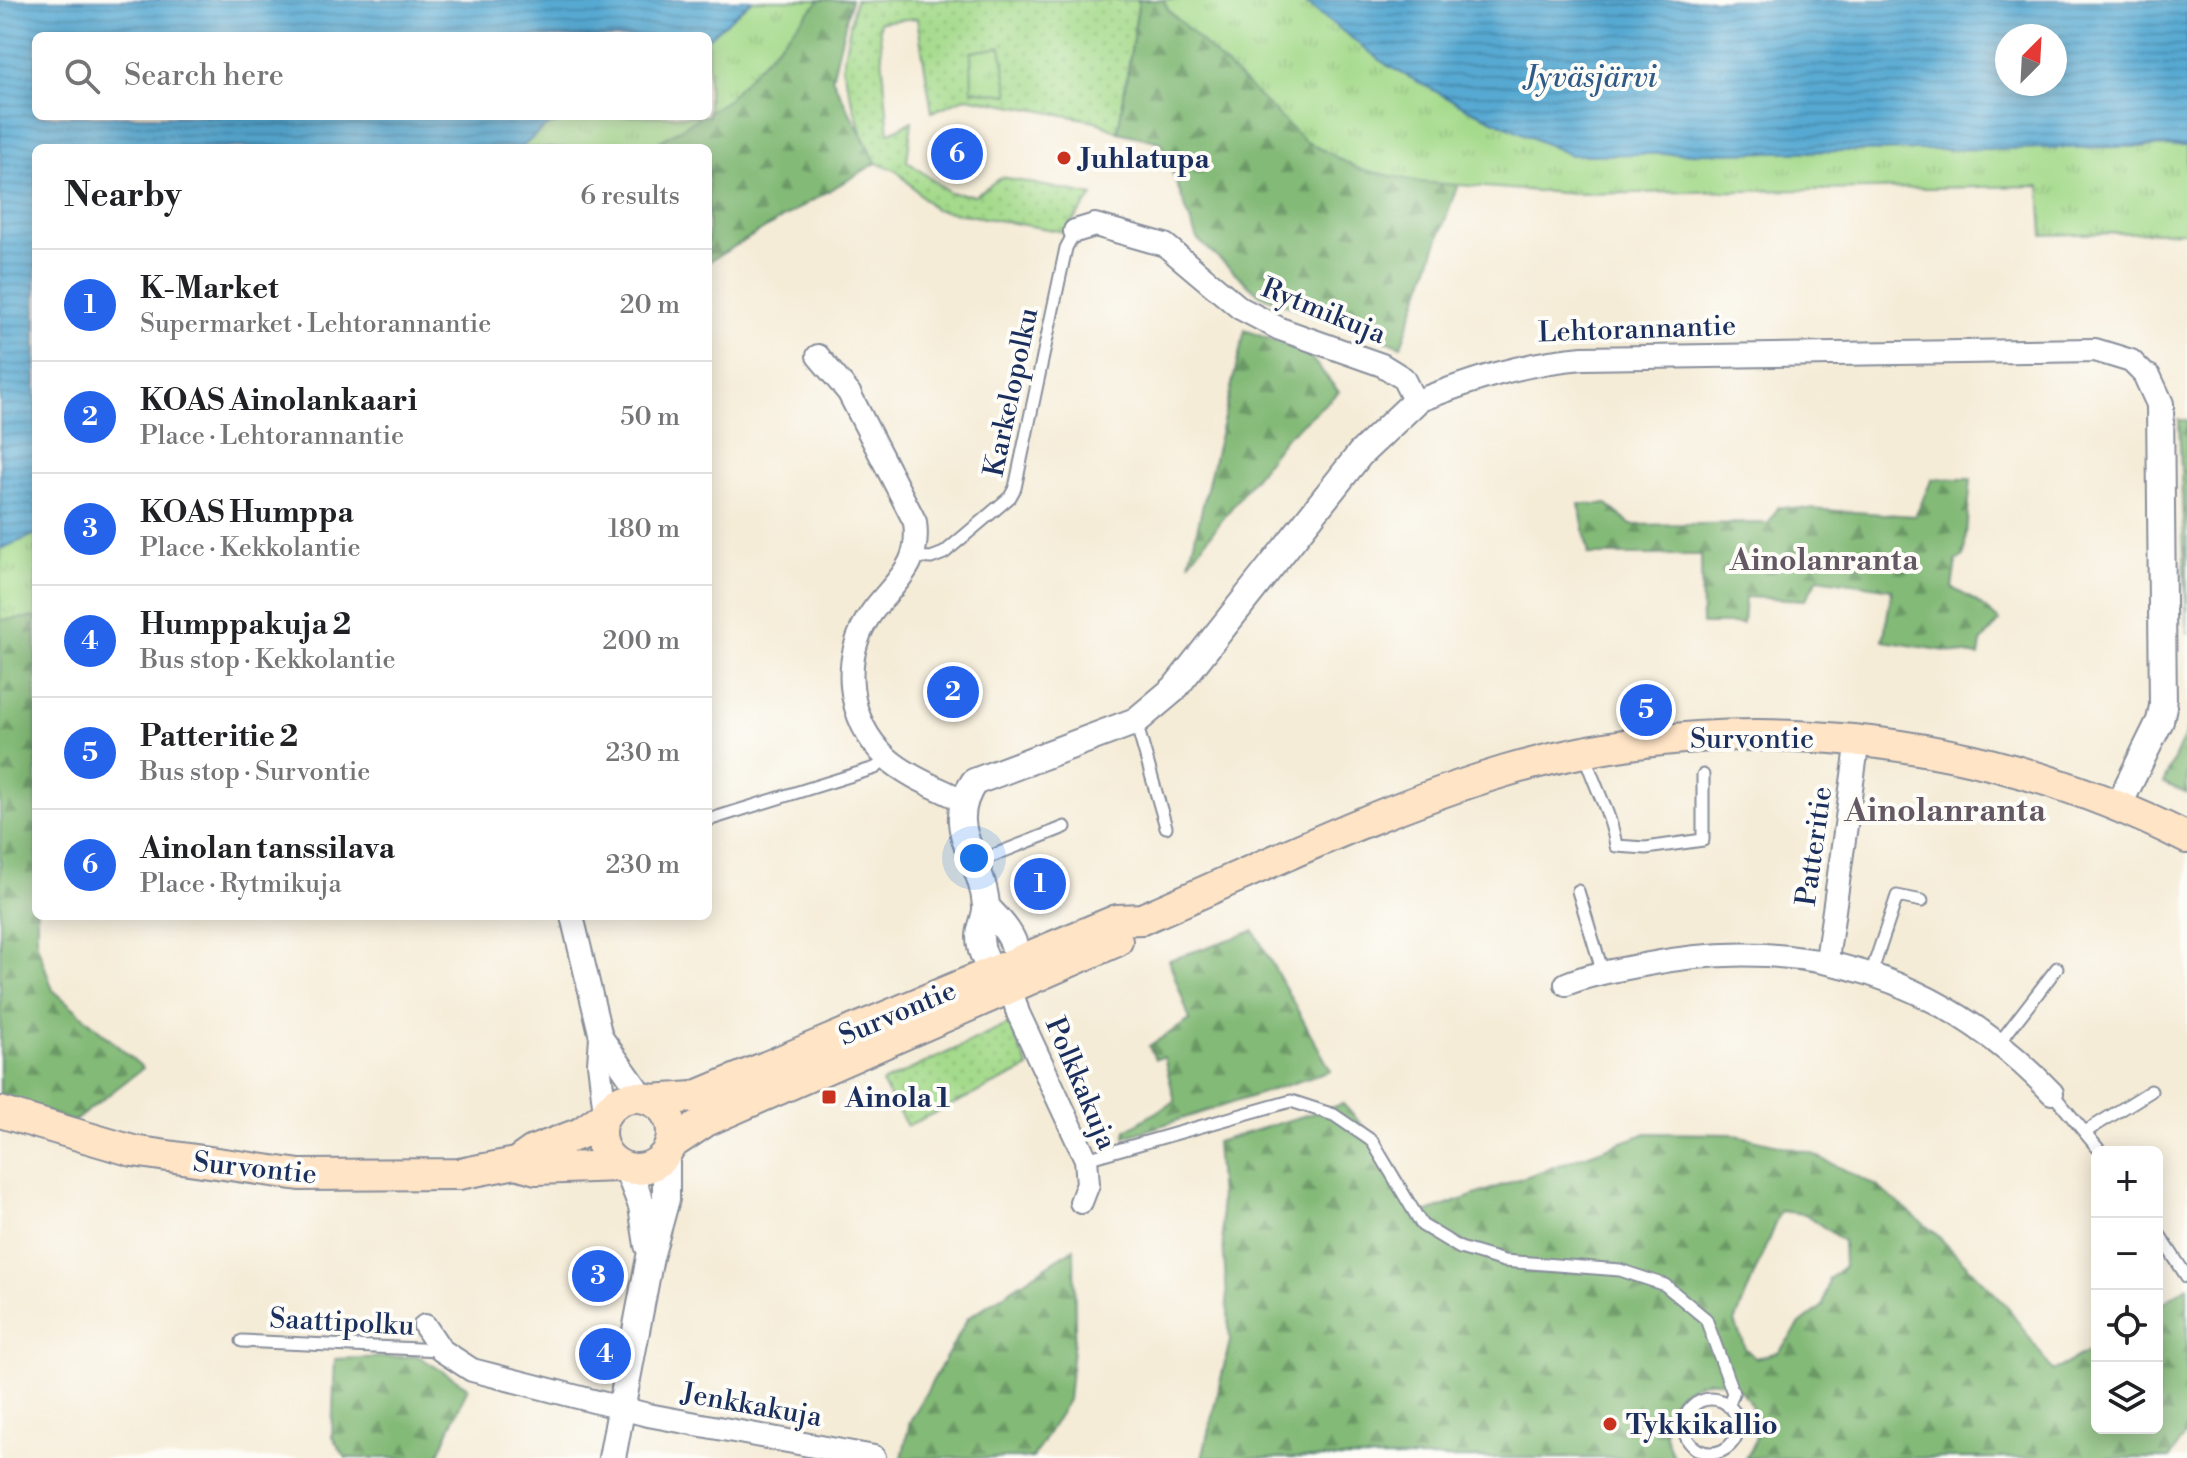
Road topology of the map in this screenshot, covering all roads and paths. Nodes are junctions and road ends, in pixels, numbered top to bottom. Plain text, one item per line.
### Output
1 (1075, 231) joint
2 (818, 356) dead end
3 (2148, 378) joint
4 (1415, 402) junction
5 (915, 557) junction
6 (1136, 721) junction
7 (1858, 740) junction
8 (1583, 752) junction
9 (888, 759) junction
10 (1703, 775) dead end
11 (962, 800) junction
12 (2118, 806) junction
13 (712, 819) edge
14 (1065, 827) dead end
15 (1166, 827) dead end
16 (2187, 838) edge
17 (974, 864) junction
18 (1578, 891) dead end
19 (1922, 901) dead end
20 (573, 920) edge
21 (1827, 960) junction
22 (2057, 968) dead end
23 (1603, 973) junction
24 (1007, 974) junction
25 (1871, 974) junction
26 (1566, 984) dead end
27 (601, 1037) junction
28 (2000, 1042) junction
29 (2151, 1091) dead end
30 (2052, 1093) joint
31 (647, 1099) junction
32 (0, 1112) edge
33 (604, 1115) junction
34 (2085, 1132) junction
35 (2096, 1146) edge
36 (668, 1149) junction
37 (1086, 1159) junction
38 (516, 1163) junction
39 (623, 1167) junction
40 (1081, 1202) dead end
41 (2163, 1240) edge
42 (650, 1257) junction
43 (2187, 1277) edge
44 (425, 1326) dead end
45 (242, 1341) dead end
46 (441, 1350) junction
47 (621, 1406) junction
48 (1728, 1406) junction
49 (874, 1457) edge
50 (612, 1458) edge

1 - 4 street, Rytmikuja
1 - 5 lane, Karkelopolku
2 - 5 street
3 - 4 street, Lehtorannantie
3 - 12 street, Lehtorannantie
4 - 6 street, Lehtorannantie
5 - 9 street
6 - 11 street, Lehtorannantie
6 - 15 lane
7 - 8 main road, Survontie
7 - 12 main road, Survontie
7 - 21 street, Patteritie
8 - 10 lane
8 - 24 main road, Survontie
9 - 11 street
9 - 13 lane
11 - 17 street
12 - 16 main road, Survontie
14 - 17 lane
17 - 24 street
18 - 23 lane
19 - 25 lane
20 - 27 street
21 - 23 street
21 - 25 street
22 - 28 lane
23 - 26 street
24 - 31 main road, Survontie
24 - 36 main road, Survontie
24 - 37 street, Polkkakuja
25 - 28 street
27 - 31 street
27 - 33 street
28 - 30 street
29 - 34 lane
30 - 34 lane
31 - 33 main road
31 - 36 main road
32 - 38 main road, Survontie
33 - 38 main road, Survontie
33 - 39 main road
34 - 35 lane
36 - 39 main road
36 - 42 street
37 - 40 street, Polkkakuja
37 - 48 lane
38 - 39 main road, Survontie
39 - 42 street
41 - 43 lane
42 - 47 street
44 - 46 street
45 - 46 lane, Saattipolku
46 - 47 street, Jenkkakuja
47 - 49 street, Jenkkakuja
47 - 50 street
48 - 48 lane

